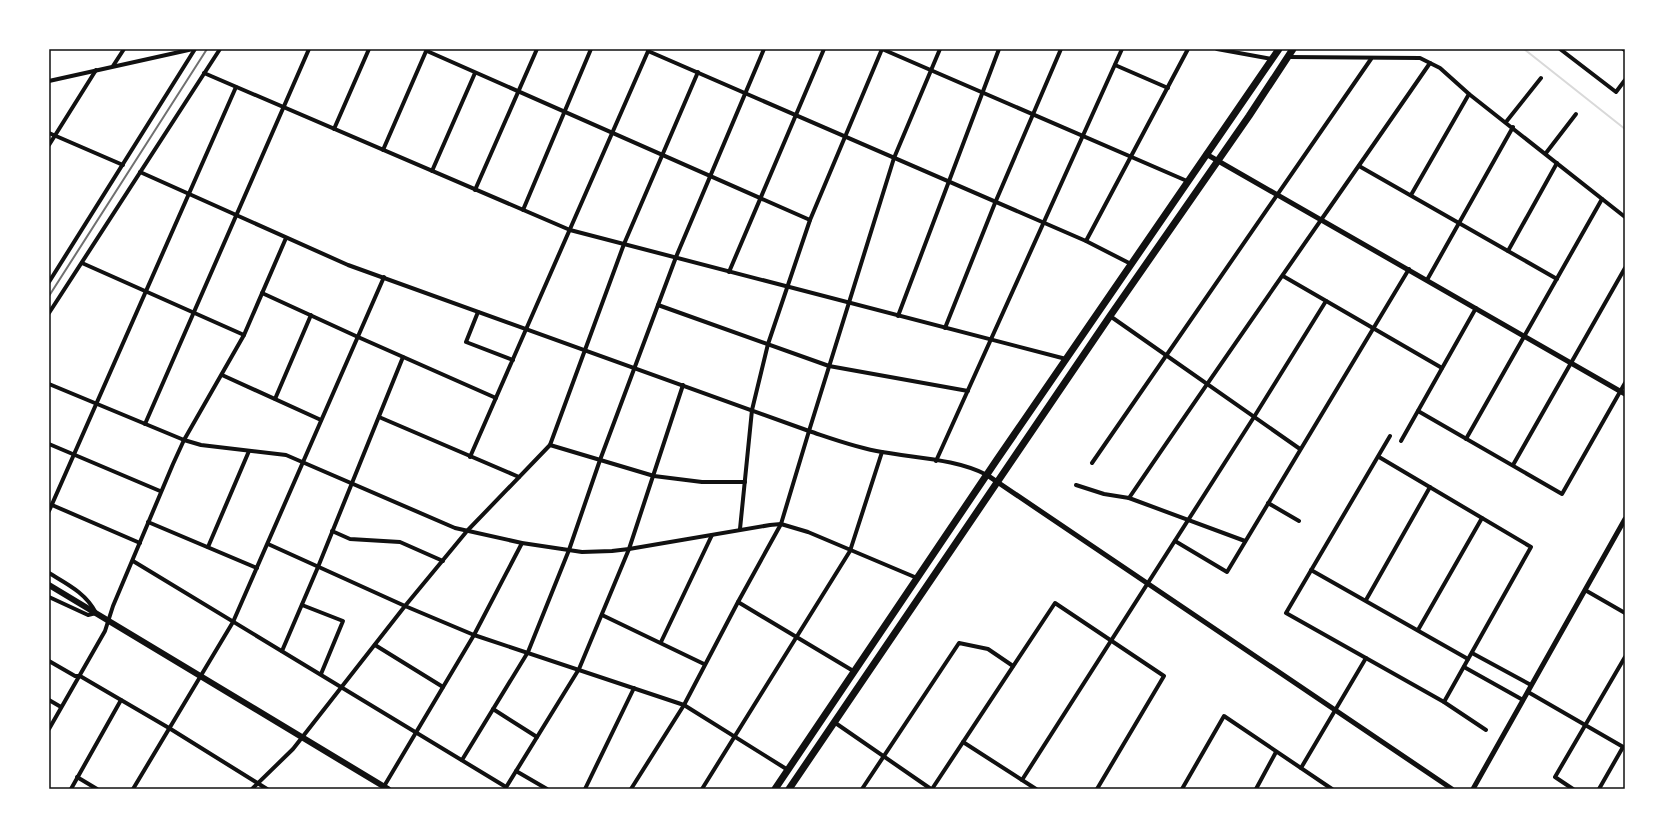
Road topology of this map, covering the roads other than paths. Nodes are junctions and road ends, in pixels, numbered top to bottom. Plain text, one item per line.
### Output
1 (124, 49) edge
2 (194, 49) edge
3 (220, 49) edge
4 (309, 49) edge
5 (369, 49) edge
6 (537, 49) edge
7 (591, 49) edge
8 (764, 49) edge
9 (824, 49) edge
10 (882, 49) edge
11 (940, 49) edge
12 (999, 49) edge
13 (1061, 49) edge
14 (1122, 49) edge
15 (1188, 49) edge
16 (1217, 49) edge
17 (1279, 49) edge
18 (1293, 49) edge
19 (1560, 49) edge
20 (427, 50) edge
21 (648, 50) edge
22 (1288, 57) junction
23 (1272, 59) junction
24 (1370, 59) junction
25 (1430, 63) junction
26 (1115, 65) junction
27 (113, 66) junction
28 (96, 70) junction
29 (931, 70) junction
30 (698, 72) junction
31 (204, 73) junction
32 (475, 73) junction
33 (1541, 78) dead end
34 (1625, 80) edge
35 (49, 81) edge
36 (236, 87) junction
37 (1168, 88) junction
38 (518, 92) junction
39 (982, 92) junction
40 (745, 93) junction
41 (1469, 94) junction
42 (284, 107) junction
43 (565, 111) junction
44 (1576, 114) dead end
45 (796, 115) junction
46 (1033, 116) junction
47 (1506, 122) junction
48 (1513, 127) junction
49 (334, 129) junction
50 (49, 133) edge
51 (612, 133) junction
52 (55, 135) junction
53 (845, 136) junction
54 (1083, 137) junction
55 (49, 145) edge
56 (383, 150) junction
57 (1546, 153) junction
58 (1206, 154) junction
59 (662, 156) junction
60 (894, 158) junction
61 (1131, 158) junction
62 (1218, 161) junction
63 (1557, 163) junction
64 (123, 165) junction
65 (1360, 166) junction
66 (432, 171) junction
67 (140, 172) junction
68 (710, 176) junction
69 (1188, 181) junction
70 (948, 182) junction
71 (475, 190) junction
72 (188, 194) junction
73 (1277, 194) junction
74 (1411, 195) junction
75 (760, 198) junction
76 (1602, 199) junction
77 (995, 203) junction
78 (523, 210) junction
79 (238, 214) junction
80 (1625, 217) edge
81 (810, 220) junction
82 (1321, 220) junction
83 (1044, 223) junction
84 (1459, 223) junction
85 (570, 230) junction
86 (286, 238) junction
87 (1086, 241) junction
88 (624, 244) junction
89 (1508, 251) junction
90 (676, 257) junction
91 (82, 263) junction
92 (1131, 264) junction
93 (1625, 268) edge
94 (1409, 269) junction
95 (729, 272) junction
96 (1283, 276) junction
97 (384, 278) junction
98 (1557, 279) junction
99 (1427, 280) junction
100 (49, 282) edge
101 (787, 286) junction
102 (146, 292) junction
103 (262, 293) junction
104 (1326, 302) junction
105 (849, 303) junction
106 (658, 305) junction
107 (1476, 308) junction
108 (478, 312) junction
109 (49, 313) edge
110 (194, 313) junction
111 (311, 315) junction
112 (898, 316) junction
113 (1110, 316) junction
114 (1373, 327) junction
115 (945, 328) junction
116 (526, 329) junction
117 (244, 335) junction
118 (1525, 336) junction
119 (358, 337) junction
120 (992, 340) junction
121 (768, 344) junction
122 (586, 350) junction
123 (1165, 355) junction
124 (403, 357) junction
125 (1066, 359) junction
126 (512, 360) junction
127 (1572, 363) junction
128 (829, 366) junction
129 (634, 367) junction
130 (1442, 368) junction
131 (222, 375) junction
132 (1625, 383) edge
133 (49, 384) edge
134 (1206, 384) junction
135 (684, 385) junction
136 (968, 391) junction
137 (1623, 392) edge
138 (496, 398) junction
139 (274, 399) junction
140 (96, 405) junction
141 (752, 410) junction
142 (1418, 411) junction
143 (379, 417) junction
144 (1254, 417) junction
145 (321, 420) junction
146 (145, 424) junction
147 (809, 431) junction
148 (1390, 436) dead end
149 (1466, 439) junction
150 (184, 440) junction
151 (1400, 442) dead end
152 (49, 444) edge
153 (550, 445) junction
154 (1300, 449) junction
155 (249, 451) junction
156 (882, 452) junction
157 (74, 455) junction
158 (470, 457) junction
159 (1379, 458) junction
160 (600, 460) junction
161 (936, 461) junction
162 (303, 462) junction
163 (1092, 463) dead end
164 (1513, 465) junction
165 (987, 475) junction
166 (654, 476) junction
167 (519, 477) junction
168 (744, 482) junction
169 (998, 482) junction
170 (352, 484) junction
171 (1076, 485) dead end
172 (1430, 487) junction
173 (160, 492) junction
174 (1129, 498) junction
175 (1268, 503) junction
176 (52, 504) junction
177 (49, 512) edge
178 (1482, 518) junction
179 (1625, 519) edge
180 (1188, 521) junction
181 (1299, 521) dead end
182 (148, 522) junction
183 (781, 524) junction
184 (740, 529) junction
185 (332, 531) junction
186 (467, 531) junction
187 (712, 535) junction
188 (1175, 541) junction
189 (1245, 542) junction
190 (140, 543) junction
191 (522, 543) junction
192 (268, 544) junction
193 (208, 548) junction
194 (629, 549) junction
195 (569, 550) junction
196 (850, 551) junction
197 (133, 561) junction
198 (443, 561) junction
199 (318, 567) junction
200 (257, 568) junction
201 (1311, 570) junction
202 (49, 573) edge
203 (917, 578) junction
204 (1148, 583) junction
205 (49, 585) edge
206 (1585, 590) junction
207 (51, 598) edge
208 (1366, 600) junction
209 (738, 602) junction
210 (49, 605) edge
211 (302, 605) junction
212 (405, 606) junction
213 (96, 612) junction
214 (1625, 613) edge
215 (602, 615) junction
216 (109, 620) junction
217 (233, 622) junction
218 (1418, 630) junction
219 (474, 635) junction
220 (795, 638) junction
221 (1111, 640) junction
222 (661, 642) junction
223 (375, 645) junction
224 (282, 651) junction
225 (528, 652) junction
226 (1472, 652) junction
227 (1625, 657) edge
228 (1366, 658) junction
229 (1468, 659) junction
230 (49, 660) edge
231 (704, 664) junction
232 (1013, 666) junction
233 (1464, 667) junction
234 (579, 669) junction
235 (855, 672) junction
236 (321, 674) junction
237 (80, 676) junction
238 (200, 676) junction
239 (1531, 685) junction
240 (342, 687) junction
241 (443, 687) junction
242 (634, 688) junction
243 (1528, 692) junction
244 (49, 700) edge
245 (121, 700) junction
246 (1523, 700) junction
247 (1444, 702) junction
248 (684, 705) junction
249 (61, 707) junction
250 (493, 710) junction
251 (1336, 710) junction
252 (834, 722) junction
253 (1586, 725) junction
254 (169, 728) junction
255 (49, 729) edge
256 (1486, 730) dead end
257 (416, 733) junction
258 (302, 737) junction
259 (537, 737) junction
260 (733, 737) junction
261 (963, 742) junction
262 (1624, 748) edge
263 (1276, 752) junction
264 (884, 756) junction
265 (462, 760) junction
266 (1301, 768) junction
267 (788, 770) junction
268 (516, 771) junction
269 (77, 777) junction
270 (1022, 780) junction
271 (258, 783) junction
272 (1324, 787) edge
273 (385, 788) edge
274 (505, 788) edge
275 (71, 789) edge
276 (97, 789) edge
277 (133, 789) edge
278 (252, 789) edge
279 (267, 789) edge
280 (547, 789) edge
281 (585, 789) edge
282 (631, 789) edge
283 (702, 789) edge
284 (775, 789) edge
285 (789, 789) edge
286 (862, 789) edge
287 (931, 789) edge
288 (1036, 789) edge
289 (1096, 789) edge
290 (1182, 789) edge
291 (1256, 789) edge
292 (1332, 789) edge
293 (1452, 789) edge
294 (1473, 789) edge
295 (1573, 789) edge
296 (1599, 789) edge

1 - 27 street
2 - 27 street
2 - 64 street
3 - 31 street
4 - 42 street
5 - 49 street
6 - 38 street
7 - 43 street
8 - 40 street
9 - 45 street
10 - 29 street
10 - 53 street
11 - 29 street
12 - 39 street
13 - 46 street
14 - 26 street
15 - 37 street
16 - 23 street
17 - 23 highway
18 - 22 highway
19 - 34 street
20 - 32 street
20 - 56 street
21 - 30 street
21 - 51 street
22 - 24 street
22 - 62 highway
23 - 58 highway
24 - 25 street
24 - 73 street
25 - 41 street
25 - 65 street
26 - 37 street
26 - 54 street
27 - 28 street
28 - 35 street
28 - 52 street
29 - 39 street
29 - 60 street
30 - 40 street
30 - 59 street
31 - 36 street
31 - 67 street
32 - 38 street
32 - 66 street
33 - 47 street
36 - 42 street
36 - 72 street
37 - 61 street
38 - 43 street
38 - 71 street
39 - 46 street
39 - 70 street
40 - 45 street
40 - 68 street
41 - 47 street
41 - 74 street
42 - 49 street
42 - 79 street
43 - 51 street
43 - 78 street
44 - 57 street
45 - 53 street
45 - 75 street
46 - 54 street
46 - 77 street
47 - 48 street
48 - 57 street
48 - 84 street
49 - 56 street
50 - 52 street
51 - 59 street
51 - 85 street
52 - 55 street
52 - 64 street
53 - 60 street
53 - 81 street
54 - 61 street
54 - 83 street
56 - 66 street
57 - 63 street
58 - 62 street
58 - 69 highway
59 - 68 street
59 - 88 street
60 - 70 street
60 - 105 street
61 - 69 street
61 - 87 street
62 - 73 street
62 - 113 highway
63 - 76 street
63 - 89 street
64 - 100 street
65 - 74 street
65 - 82 street
66 - 71 street
67 - 72 street
67 - 91 street
68 - 75 street
68 - 90 street
69 - 92 highway
70 - 77 street
70 - 112 street
71 - 78 street
72 - 79 street
72 - 102 street
73 - 82 street
73 - 123 street
74 - 84 street
75 - 81 street
75 - 95 street
76 - 80 street
76 - 98 street
77 - 83 street
77 - 115 street
78 - 85 street
79 - 86 street
79 - 110 street
81 - 101 street
82 - 94 street
82 - 96 street
83 - 87 street
83 - 120 street
84 - 89 street
84 - 99 street
85 - 88 street
85 - 116 street
86 - 97 street
86 - 103 street
87 - 92 street
88 - 90 street
88 - 122 street
89 - 98 street
90 - 95 street
90 - 106 street
91 - 102 street
91 - 109 street
92 - 125 highway
93 - 127 street
94 - 99 street
94 - 114 street
95 - 101 street
96 - 104 street
96 - 134 street
97 - 108 street
97 - 119 street
98 - 118 street
99 - 107 street
101 - 105 street
101 - 121 street
102 - 110 street
102 - 140 street
103 - 111 street
103 - 117 street
104 - 114 street
104 - 144 street
105 - 112 street
105 - 128 street
106 - 121 street
106 - 129 street
107 - 118 street
107 - 130 street
108 - 116 street
108 - 126 street
110 - 117 street
110 - 146 street
111 - 119 street
111 - 139 street
112 - 115 street
113 - 123 street
113 - 169 highway
114 - 130 street
114 - 154 street
115 - 120 street
116 - 122 street
116 - 126 street
117 - 131 street
118 - 127 street
118 - 149 street
119 - 124 street
119 - 145 street
120 - 125 street
120 - 136 street
121 - 128 street
121 - 141 street
122 - 129 street
122 - 153 street
123 - 134 street
123 - 163 street
124 - 138 street
124 - 143 street
125 - 165 highway
126 - 138 street
127 - 137 street
127 - 164 street
128 - 136 street
128 - 147 street
129 - 135 street
129 - 160 street
130 - 142 street
131 - 139 street
131 - 150 street
132 - 137 street
133 - 140 street
134 - 144 street
134 - 174 street
135 - 141 street
135 - 166 street
136 - 161 street
137 - 164 street
138 - 158 street
139 - 145 street
140 - 146 street
140 - 157 street
141 - 147 street
141 - 168 street
142 - 149 street
142 - 151 street
143 - 158 street
143 - 170 street
144 - 154 street
144 - 180 street
145 - 162 street
146 - 150 street
147 - 156 street
147 - 183 street
148 - 159 street
149 - 164 street
150 - 155 street
150 - 173 street
152 - 157 street
153 - 160 street
153 - 167 street
154 - 175 street
155 - 162 street
155 - 193 street
156 - 161 street
156 - 196 street
157 - 173 street
157 - 176 street
158 - 167 street
159 - 172 street
159 - 201 street
160 - 166 street
160 - 195 street
161 - 165 street
162 - 170 street
162 - 192 street
165 - 169 street
165 - 203 highway
166 - 168 street
166 - 194 street
167 - 186 street
168 - 184 street
169 - 204 street
169 - 252 highway
170 - 185 street
170 - 186 street
171 - 174 street
172 - 178 street
172 - 208 street
173 - 182 street
174 - 180 street
175 - 181 street
175 - 189 street
176 - 177 street
176 - 190 street
178 - 218 street
178 - 226 street
179 - 206 street
180 - 188 street
180 - 189 street
182 - 190 street
182 - 193 street
183 - 184 street
183 - 196 street
183 - 209 street
184 - 187 street
185 - 198 street
185 - 199 street
186 - 191 street
186 - 198 street
187 - 194 street
187 - 222 street
188 - 189 street
188 - 204 street
190 - 197 street
191 - 195 street
191 - 219 street
192 - 199 street
192 - 200 street
193 - 200 street
194 - 195 street
194 - 215 street
195 - 225 street
196 - 203 street
196 - 220 street
197 - 216 street
197 - 217 street
198 - 212 street
199 - 211 street
199 - 212 street
200 - 217 street
201 - 208 street
201 - 228 street
202 - 213 street
203 - 235 highway
204 - 221 street
204 - 251 street
205 - 213 main road
206 - 214 street
206 - 239 street
207 - 210 street
207 - 213 street
208 - 218 street
209 - 220 street
209 - 231 street
211 - 224 street
211 - 236 street
212 - 219 street
212 - 223 street
213 - 216 main road
215 - 222 street
215 - 234 street
216 - 237 street
216 - 238 main road
217 - 224 street
217 - 238 street
218 - 229 street
219 - 225 street
219 - 241 street
220 - 235 street
220 - 260 street
221 - 232 street
221 - 270 street
221 - 289 street
222 - 231 street
223 - 240 street
223 - 241 street
224 - 236 street
225 - 234 street
225 - 250 street
226 - 229 street
226 - 239 street
227 - 253 street
228 - 247 street
228 - 251 street
229 - 233 street
230 - 237 street
231 - 248 street
232 - 261 street
232 - 264 street
233 - 246 street
233 - 247 street
234 - 242 street
234 - 259 street
235 - 267 highway
236 - 240 street
237 - 245 street
237 - 249 street
238 - 254 street
238 - 258 main road
239 - 243 street
240 - 257 street
240 - 258 street
241 - 257 street
242 - 248 street
242 - 281 street
243 - 246 street
243 - 253 street
244 - 249 street
245 - 254 street
245 - 269 street
246 - 294 street
247 - 256 street
248 - 260 street
248 - 282 street
249 - 255 street
250 - 259 street
250 - 265 street
251 - 266 street
251 - 293 street
252 - 264 street
252 - 285 highway
253 - 262 street
253 - 295 street
254 - 271 street
254 - 277 street
257 - 265 street
257 - 273 street
258 - 271 street
258 - 273 main road
259 - 268 street
260 - 267 street
260 - 283 street
261 - 270 street
261 - 287 street
262 - 296 street
263 - 266 street
263 - 290 street
263 - 291 street
264 - 286 street
264 - 287 street
265 - 274 street
266 - 272 street
267 - 284 highway
268 - 274 street
268 - 280 street
269 - 275 street
269 - 276 street
270 - 288 street
271 - 278 street
271 - 279 street
272 - 292 street

